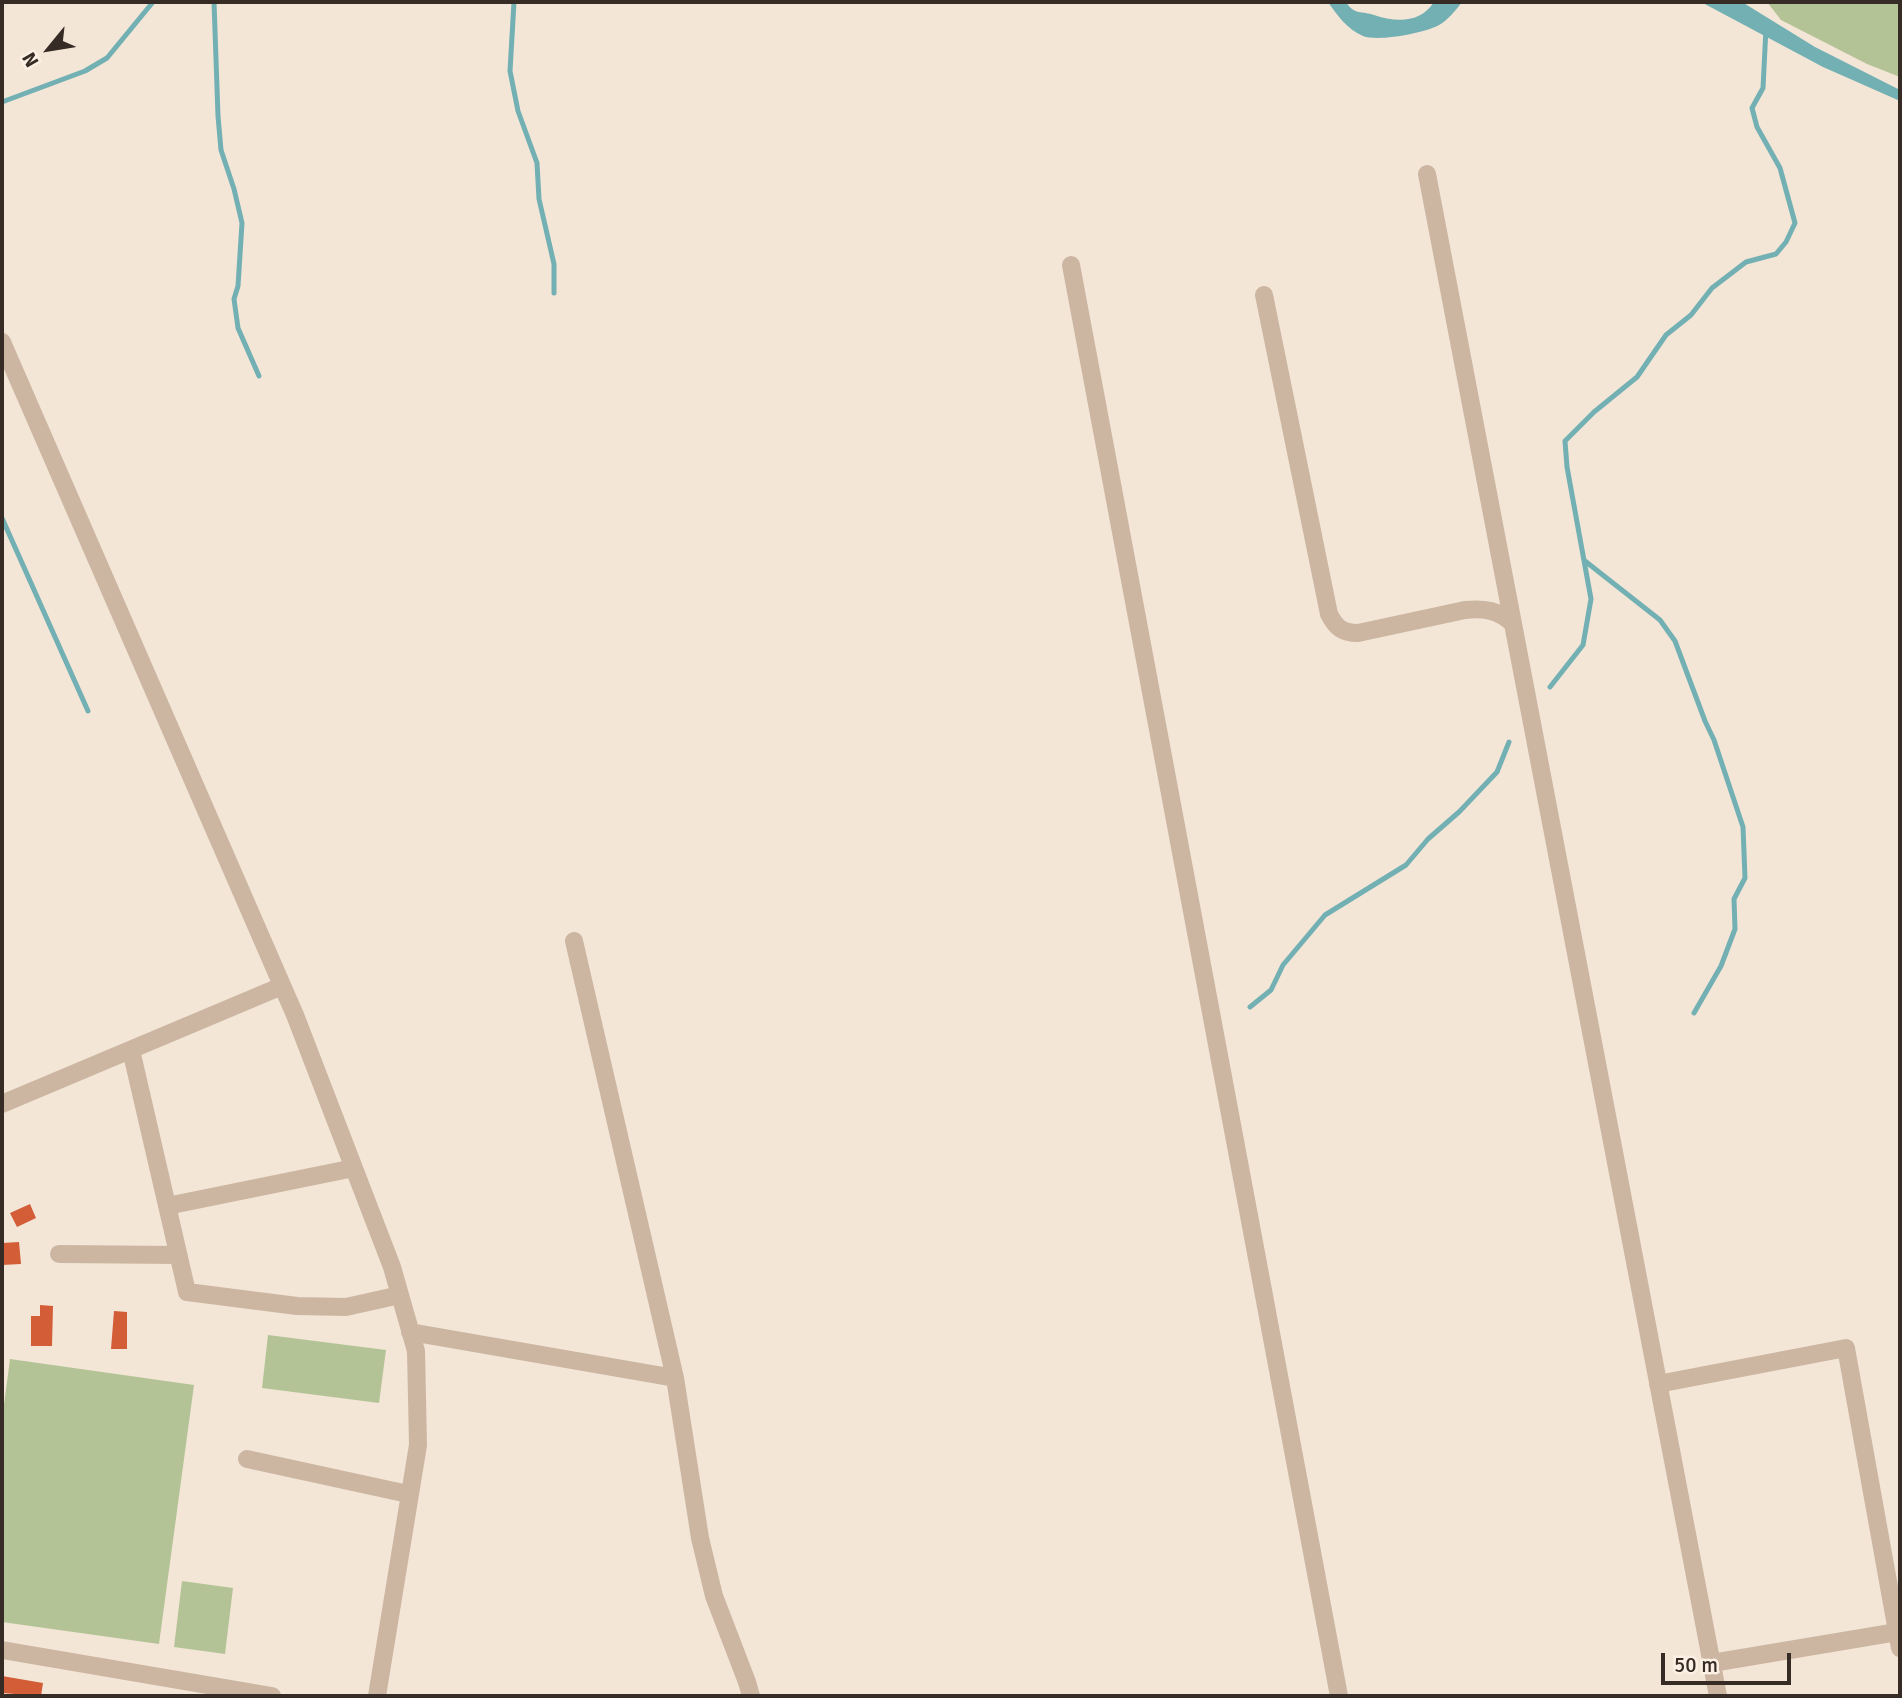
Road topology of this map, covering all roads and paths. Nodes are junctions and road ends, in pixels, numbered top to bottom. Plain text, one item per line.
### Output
1 (1427, 174) dead end
2 (1071, 265) dead end
3 (1264, 295) dead end
4 (2, 342) edge
5 (1513, 624) junction
6 (574, 941) dead end
7 (282, 986) junction
8 (131, 1050) junction
9 (2, 1104) edge
10 (354, 1168) junction
11 (167, 1206) junction
12 (59, 1254) dead end
13 (178, 1255) junction
14 (400, 1294) junction
15 (410, 1332) junction
16 (675, 1378) junction
17 (1658, 1384) junction
18 (247, 1459) dead end
19 (408, 1494) junction
20 (1899, 1640) edge
21 (2, 1650) edge
22 (1712, 1663) junction
23 (272, 1696) edge
24 (377, 1696) edge
25 (751, 1696) edge
26 (1339, 1696) edge
27 (1718, 1696) edge

1 - 5 street
2 - 26 street
3 - 5 street
4 - 7 street
5 - 17 street
6 - 16 street
7 - 8 street
7 - 10 street
8 - 9 street
8 - 11 street
10 - 11 street
10 - 14 street
11 - 13 street
12 - 13 street
13 - 14 street
14 - 15 street
15 - 16 street
15 - 19 street
16 - 25 street
17 - 20 street
17 - 22 street
18 - 19 street
19 - 24 street
20 - 22 street
21 - 23 street
22 - 27 street

